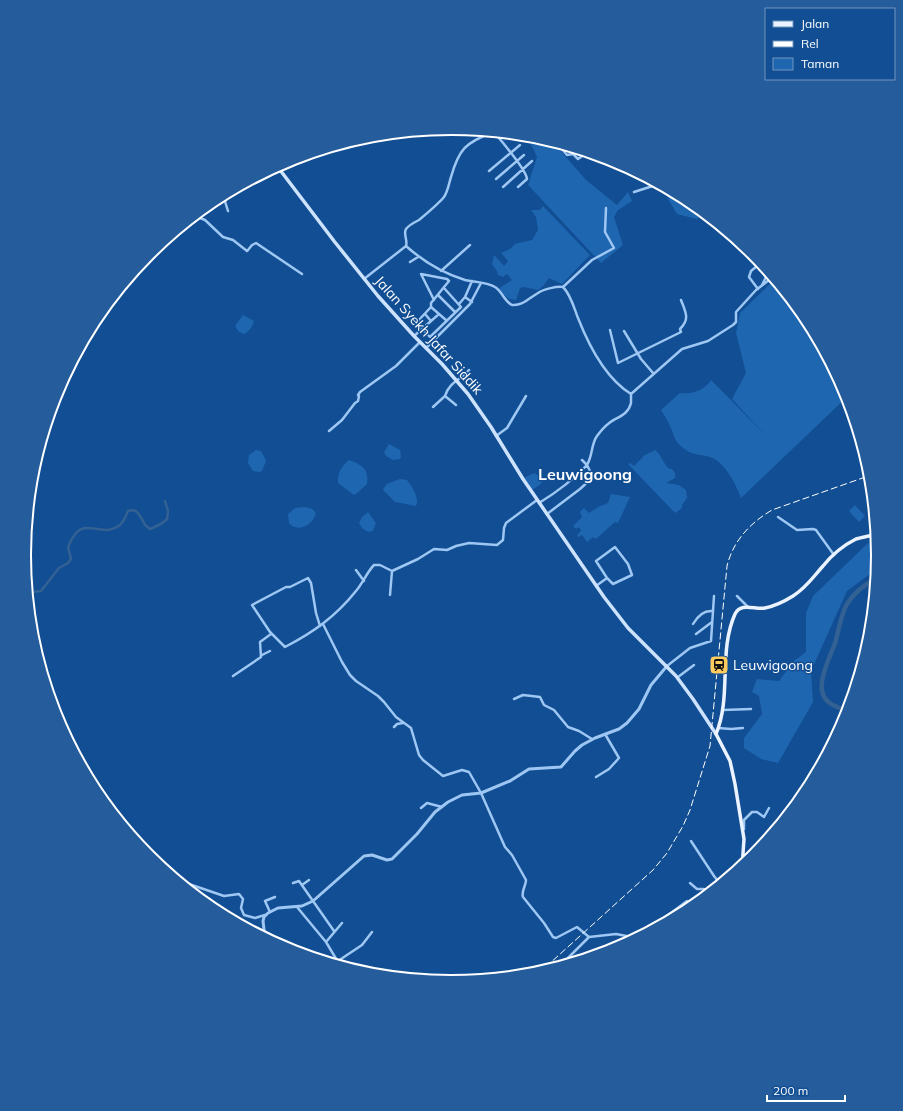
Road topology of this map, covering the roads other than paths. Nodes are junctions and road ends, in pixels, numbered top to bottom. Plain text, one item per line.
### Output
1 (484, 137) edge
2 (498, 138) edge
3 (520, 145) dead end
4 (563, 150) edge
5 (510, 153) junction
6 (524, 155) dead end
7 (583, 156) edge
8 (532, 161) dead end
9 (517, 162) junction
10 (523, 169) junction
11 (281, 171) edge
12 (489, 171) dead end
13 (496, 179) dead end
14 (653, 186) edge
15 (503, 187) dead end
16 (518, 187) dead end
17 (634, 192) dead end
18 (225, 201) edge
19 (606, 208) dead end
20 (228, 211) dead end
21 (201, 218) edge
22 (470, 245) dead end
23 (406, 246) junction
24 (418, 257) junction
25 (410, 262) dead end
26 (757, 266) edge
27 (441, 271) junction
28 (302, 274) dead end
29 (764, 274) edge
30 (364, 279) junction
31 (769, 280) edge
32 (472, 281) junction
33 (481, 283) junction
34 (762, 286) junction
35 (564, 287) junction
36 (444, 288) junction
37 (758, 289) junction
38 (438, 295) junction
39 (465, 297) junction
40 (434, 300) junction
41 (681, 300) dead end
42 (472, 302) junction
43 (459, 304) junction
44 (431, 307) junction
45 (455, 312) junction
46 (425, 314) junction
47 (439, 314) junction
48 (411, 317) dead end
49 (446, 320) junction
50 (431, 321) junction
51 (417, 322) junction
52 (423, 330) junction
53 (610, 330) dead end
54 (624, 332) dead end
55 (414, 336) junction
56 (420, 342) junction
57 (426, 348) junction
58 (638, 354) junction
59 (469, 370) dead end
60 (653, 373) junction
61 (456, 380) junction
62 (631, 394) junction
63 (445, 396) junction
64 (526, 396) dead end
65 (456, 405) dead end
66 (433, 407) dead end
67 (329, 431) dead end
68 (496, 436) junction
69 (582, 460) dead end
70 (587, 465) junction
71 (538, 502) junction
72 (547, 514) junction
73 (778, 517) dead end
74 (871, 535) edge
75 (834, 555) junction
76 (356, 570) dead end
77 (392, 571) junction
78 (607, 578) junction
79 (364, 581) junction
80 (596, 586) junction
81 (390, 595) dead end
82 (714, 596) dead end
83 (737, 596) dead end
84 (748, 607) junction
85 (713, 612) junction
86 (712, 622) junction
87 (693, 624) dead end
88 (322, 625) junction
89 (271, 634) junction
90 (696, 634) dead end
91 (270, 651) dead end
92 (262, 655) junction
93 (694, 665) dead end
94 (667, 666) junction
95 (233, 676) dead end
96 (678, 677) junction
97 (514, 699) dead end
98 (751, 709) dead end
99 (724, 710) junction
100 (403, 723) junction
101 (394, 728) dead end
102 (718, 728) junction
103 (743, 728) dead end
104 (605, 734) junction
105 (716, 734) junction
106 (592, 739) junction
107 (596, 777) dead end
108 (481, 793) junction
109 (442, 807) junction
110 (421, 808) dead end
111 (769, 808) dead end
112 (744, 839) junction
113 (691, 841) dead end
114 (743, 859) edge
115 (309, 880) dead end
116 (718, 881) edge
117 (294, 883) dead end
118 (690, 883) dead end
119 (190, 884) edge
120 (302, 885) junction
121 (706, 890) edge
122 (275, 897) dead end
123 (313, 901) junction
124 (687, 901) dead end
125 (297, 907) junction
126 (270, 912) junction
127 (266, 915) junction
128 (665, 918) edge
129 (342, 923) dead end
130 (334, 931) junction
131 (264, 932) edge
132 (372, 932) dead end
133 (630, 936) edge
134 (589, 937) junction
135 (326, 942) junction
136 (338, 961) joint
137 (564, 961) edge

1 - 23 street
2 - 5 street
3 - 5 street
4 - 7 street
5 - 9 street
5 - 12 street
6 - 9 street
8 - 10 street
9 - 10 street
9 - 13 street
10 - 15 street
10 - 16 street
11 - 30 main road, Jalan Syekh Jafar Siddik
14 - 17 street
18 - 20 street
19 - 35 street
21 - 28 street
22 - 27 street
23 - 24 street
23 - 30 street
24 - 25 street
24 - 27 street
26 - 37 street
27 - 32 street
29 - 34 street
30 - 55 main road, Jalan Syekh Jafar Siddik
31 - 34 street
32 - 33 street
32 - 39 street
33 - 35 street
33 - 42 street
34 - 37 street
35 - 62 street
36 - 38 street
36 - 40 street
36 - 43 street
37 - 60 street
38 - 40 street
38 - 45 street
39 - 42 street
39 - 43 street
40 - 44 street
41 - 58 street
42 - 57 street
43 - 45 street
44 - 46 street
44 - 47 street
45 - 49 street
46 - 50 street
46 - 51 street
47 - 49 street
47 - 50 street
48 - 51 street
49 - 52 street
50 - 52 street
51 - 52 street
52 - 55 street
53 - 58 street
54 - 58 street
55 - 56 main road, Jalan Syekh Jafar Siddik
56 - 57 main road, Jalan Syekh Jafar Siddik
56 - 67 street
57 - 61 main road, Jalan Syekh Jafar Siddik
58 - 60 street
59 - 61 street
60 - 62 street
61 - 63 street
61 - 68 main road, Jalan Syekh Jafar Siddik
62 - 70 street
63 - 65 street
63 - 66 street
64 - 68 street
68 - 71 main road, Jalan Syekh Jafar Siddik
69 - 70 street
70 - 71 street
70 - 72 street
71 - 72 main road, Jalan Syekh Jafar Siddik
71 - 77 street
72 - 80 main road, Jalan Syekh Jafar Siddik
73 - 75 street
74 - 75 main road
75 - 84 main road
76 - 79 street
77 - 79 street
77 - 81 street
78 - 78 street
78 - 80 street
79 - 88 street
80 - 94 main road, Jalan Syekh Jafar Siddik
82 - 85 street
83 - 84 street
84 - 99 main road
85 - 86 street
85 - 87 street
86 - 90 street
86 - 94 street
88 - 89 street
88 - 89 street
88 - 100 street
89 - 92 street
91 - 92 street
92 - 95 street
93 - 96 street
94 - 96 main road, Jalan Syekh Jafar Siddik
94 - 104 street
96 - 105 main road, Jalan Syekh Jafar Siddik
97 - 106 street
98 - 99 street
99 - 102 main road
100 - 101 street
100 - 108 street
102 - 103 street
102 - 105 main road
104 - 106 street
104 - 107 street
105 - 112 main road
106 - 108 street
108 - 109 street
108 - 134 street
109 - 110 street
109 - 123 street
111 - 112 street
112 - 114 main road
113 - 116 street
115 - 120 street
117 - 120 street
118 - 121 street
119 - 127 street
120 - 123 street
122 - 126 street
123 - 125 street
123 - 130 street
124 - 128 street
125 - 126 street
125 - 135 street
126 - 127 street
127 - 131 street
129 - 130 street
130 - 135 street
132 - 136 street
133 - 134 street
134 - 137 street
135 - 136 street

